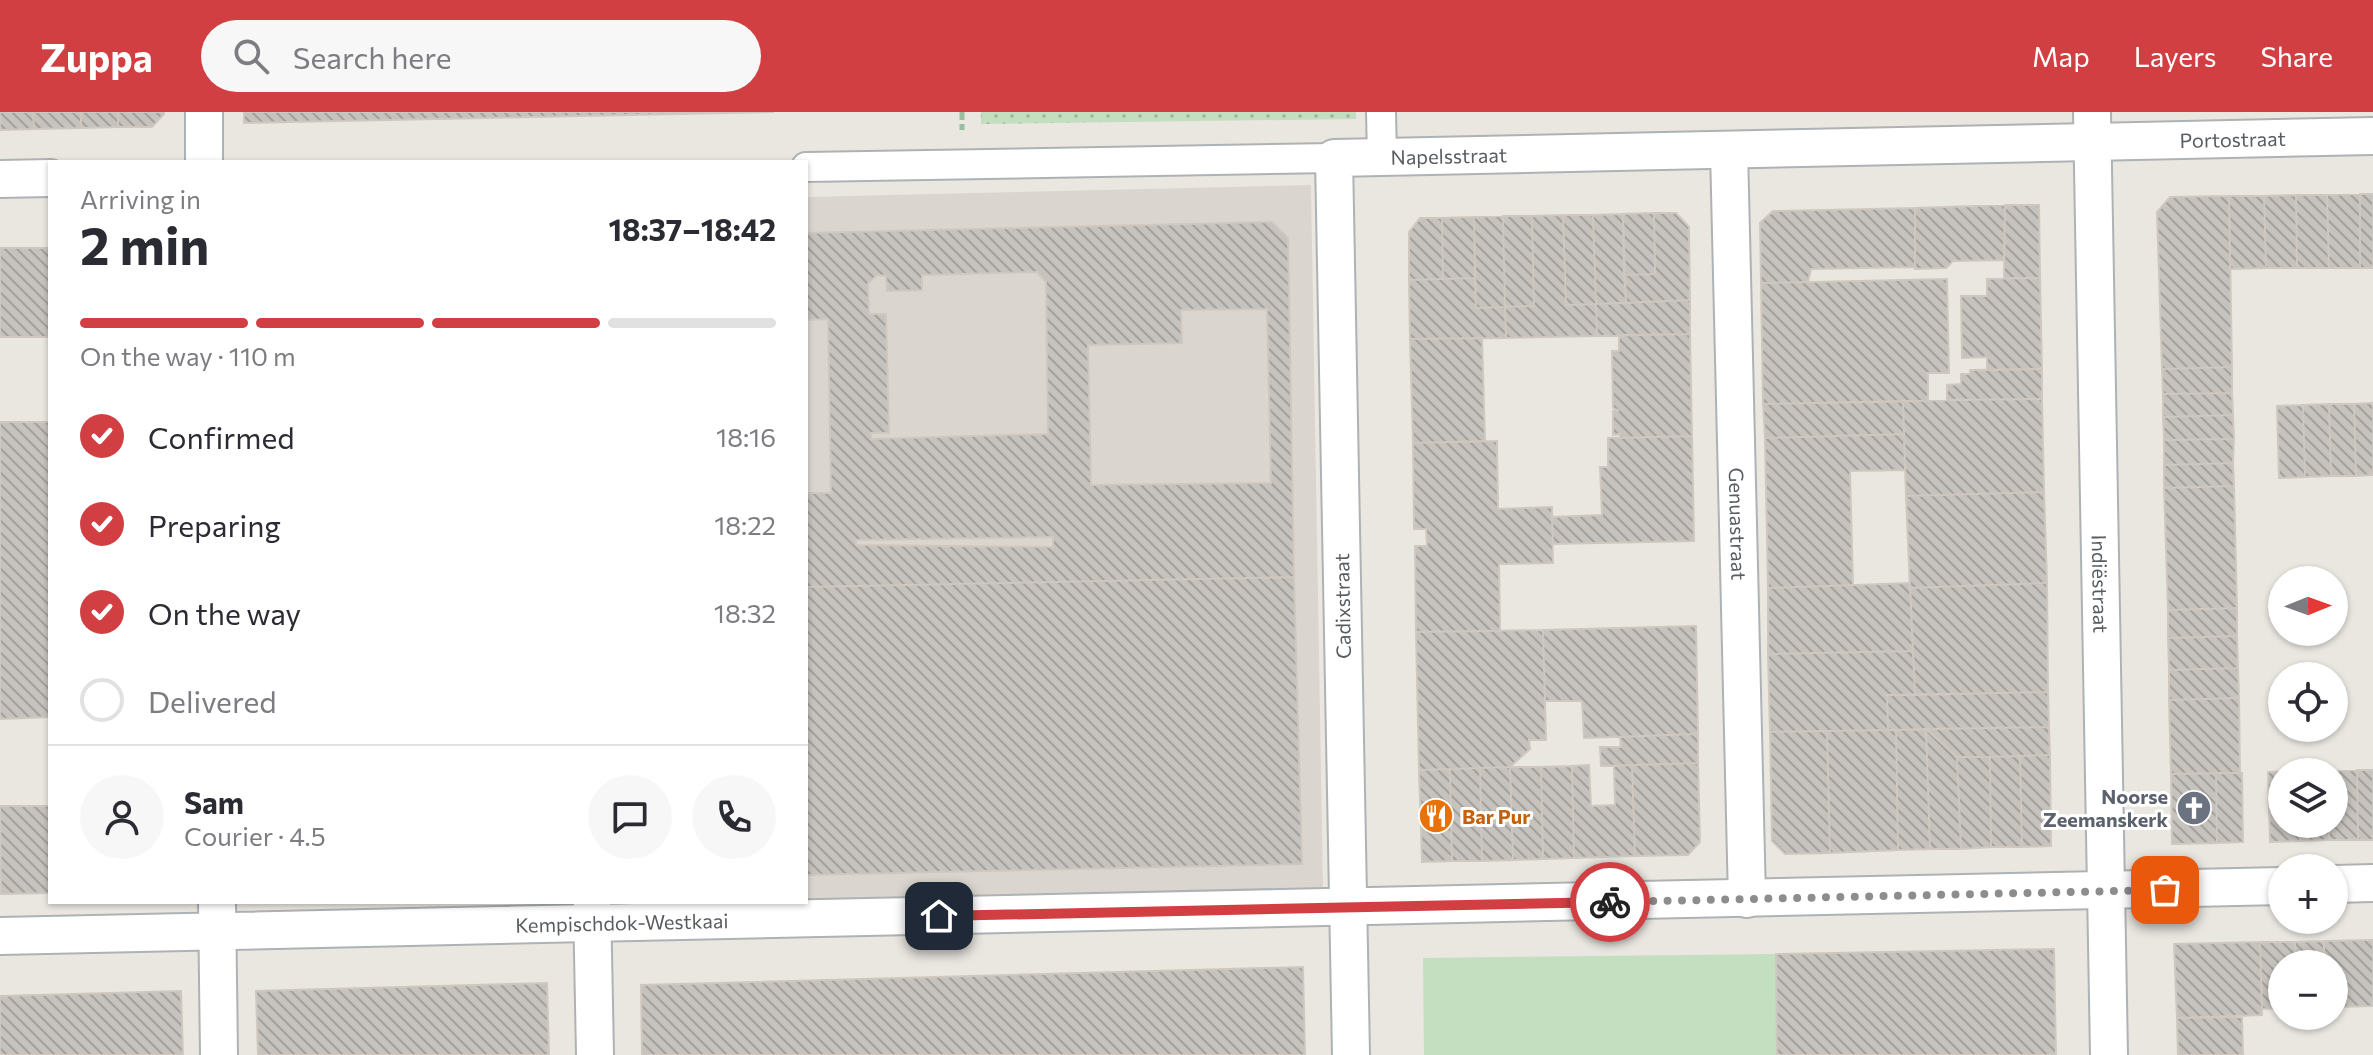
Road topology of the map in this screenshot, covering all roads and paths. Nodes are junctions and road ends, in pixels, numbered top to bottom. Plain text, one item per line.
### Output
1 (204, 112) edge
2 (1381, 112) edge
3 (2092, 127) edge
4 (2373, 136) edge
5 (1729, 150) junction
6 (1382, 157) junction
7 (1334, 158) junction
8 (204, 160) edge
9 (808, 167) edge
10 (48, 178) edge
11 (0, 179) edge
12 (2373, 883) edge
13 (2348, 884) edge
14 (2268, 886) edge
15 (2106, 891) junction
16 (1747, 899) junction
17 (1348, 908) junction
18 (592, 913) edge
19 (217, 917) edge
20 (0, 936) edge
21 (219, 1055) edge
22 (595, 1055) edge
23 (1351, 1055) edge
24 (2109, 1055) edge

1 - 8 street
2 - 6 street
3 - 4 street, Portostraat
3 - 5 street, Napelsstraat
3 - 15 street, Indiëstraat
5 - 6 street, Napelsstraat
5 - 16 street, Genuastraat
6 - 7 street, Napelsstraat
7 - 9 street, Napelsstraat
7 - 17 street, Cadixstraat
10 - 11 street
12 - 13 street
14 - 15 street, Kempischdok-Westkaai
15 - 16 street, Kempischdok-Westkaai
15 - 24 street, Indiëstraat
16 - 17 street, Kempischdok-Westkaai
17 - 18 street, Kempischdok-Westkaai
17 - 23 street, Cadixstraat
18 - 19 street, Kempischdok-Westkaai
18 - 22 street
19 - 20 street, Kempischdok-Westkaai
19 - 21 street

